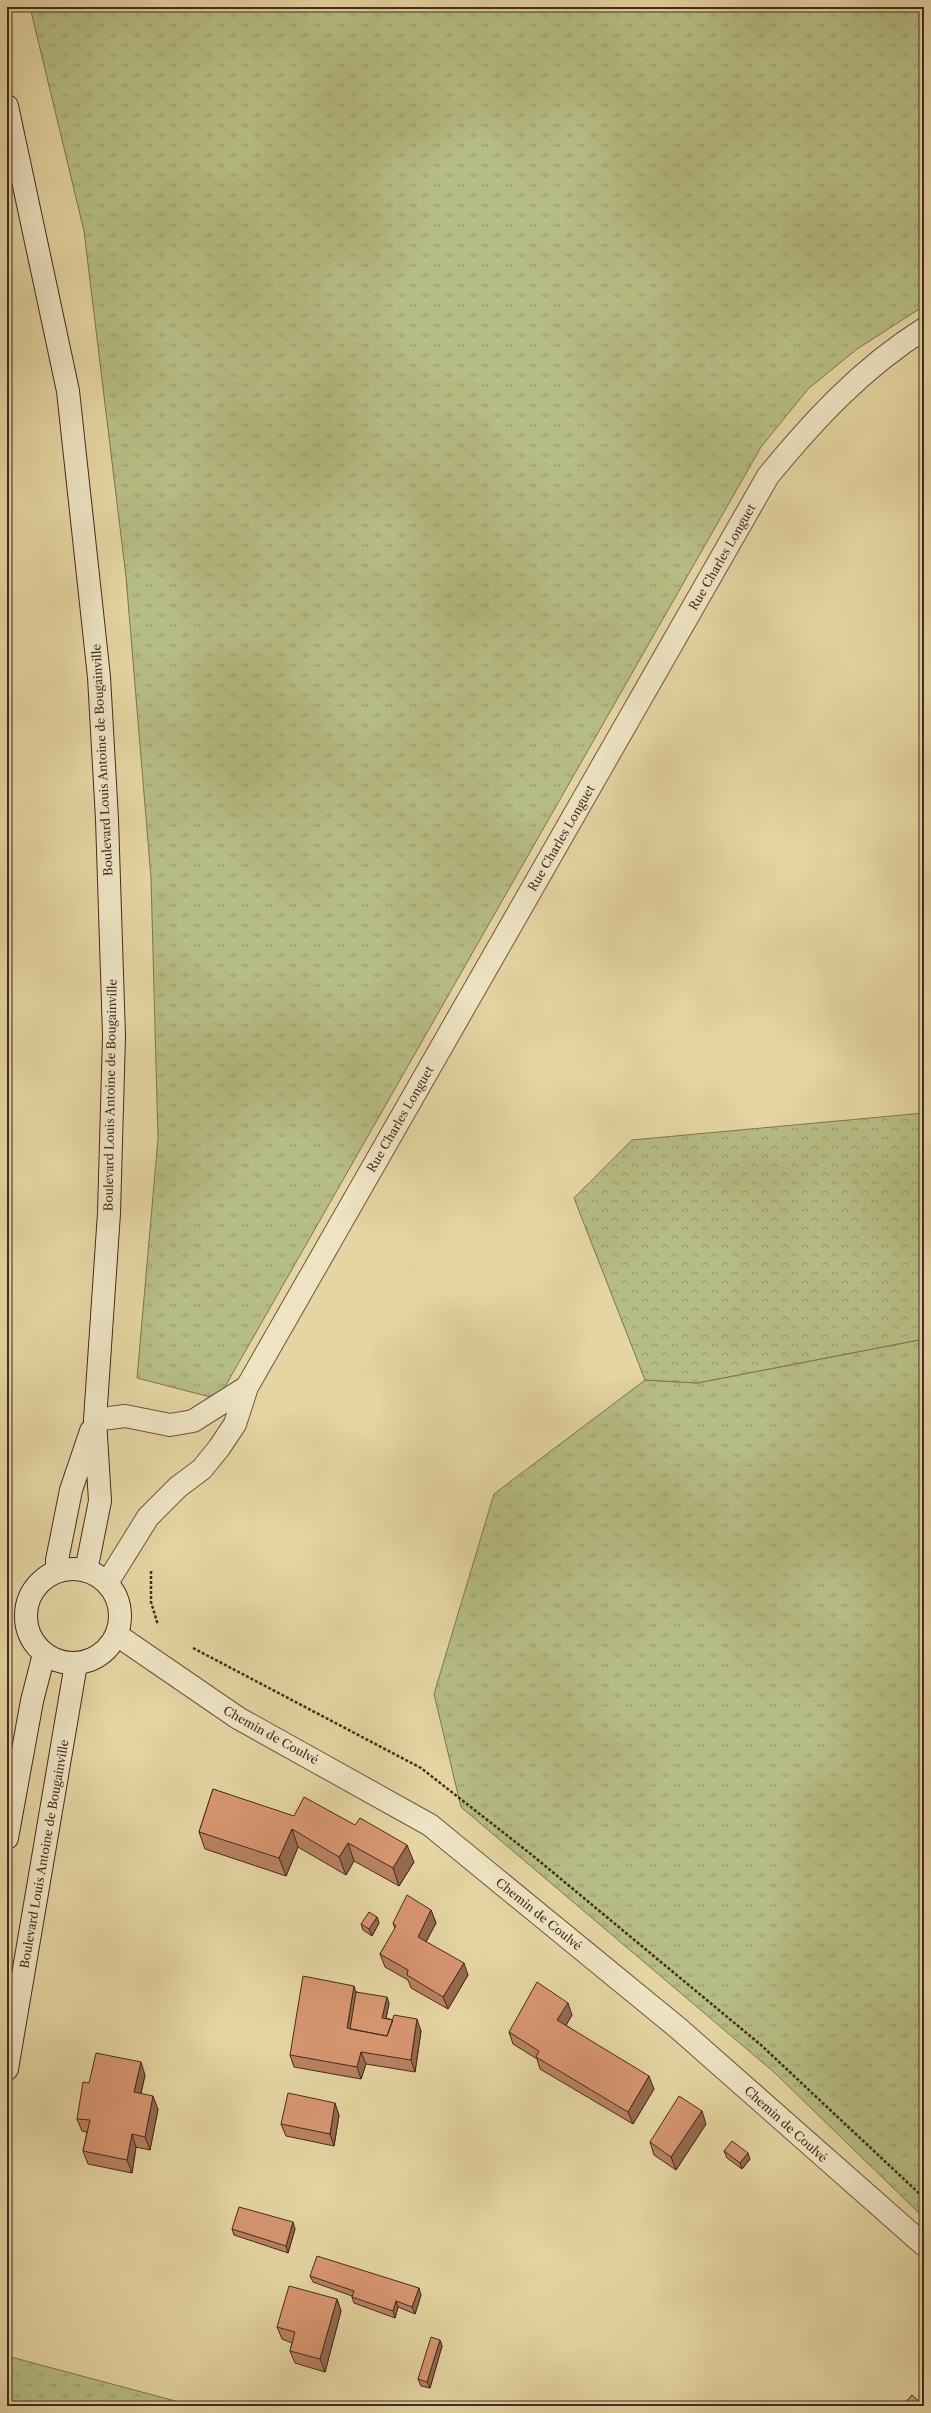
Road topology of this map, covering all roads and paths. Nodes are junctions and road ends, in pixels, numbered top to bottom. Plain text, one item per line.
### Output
1 (7, 106) edge
2 (924, 329) edge
3 (247, 1387) junction
4 (95, 1420) junction
5 (151, 1563) dead end
6 (57, 1571) junction
7 (86, 1571) junction
8 (107, 1583) junction
9 (158, 1626) dead end
10 (117, 1636) junction
11 (44, 1654) junction
12 (76, 1664) junction
13 (7, 1838) edge
14 (7, 2069) edge
15 (924, 2245) edge

1 - 4 street, Boulevard Louis Antoine de Bougainville
2 - 3 street, Rue Charles Longuet
3 - 4 street, Rue Charles Longuet
3 - 8 street, Rue Charles Longuet
4 - 6 street, Boulevard Louis Antoine de Bougainville
4 - 7 street, Boulevard Louis Antoine de Bougainville
5 - 9 path
6 - 7 street
6 - 11 street
7 - 8 street
8 - 10 street
10 - 12 street
10 - 15 street, Chemin de Coulvé
11 - 12 street
11 - 13 street
12 - 14 street, Boulevard Louis Antoine de Bougainville

